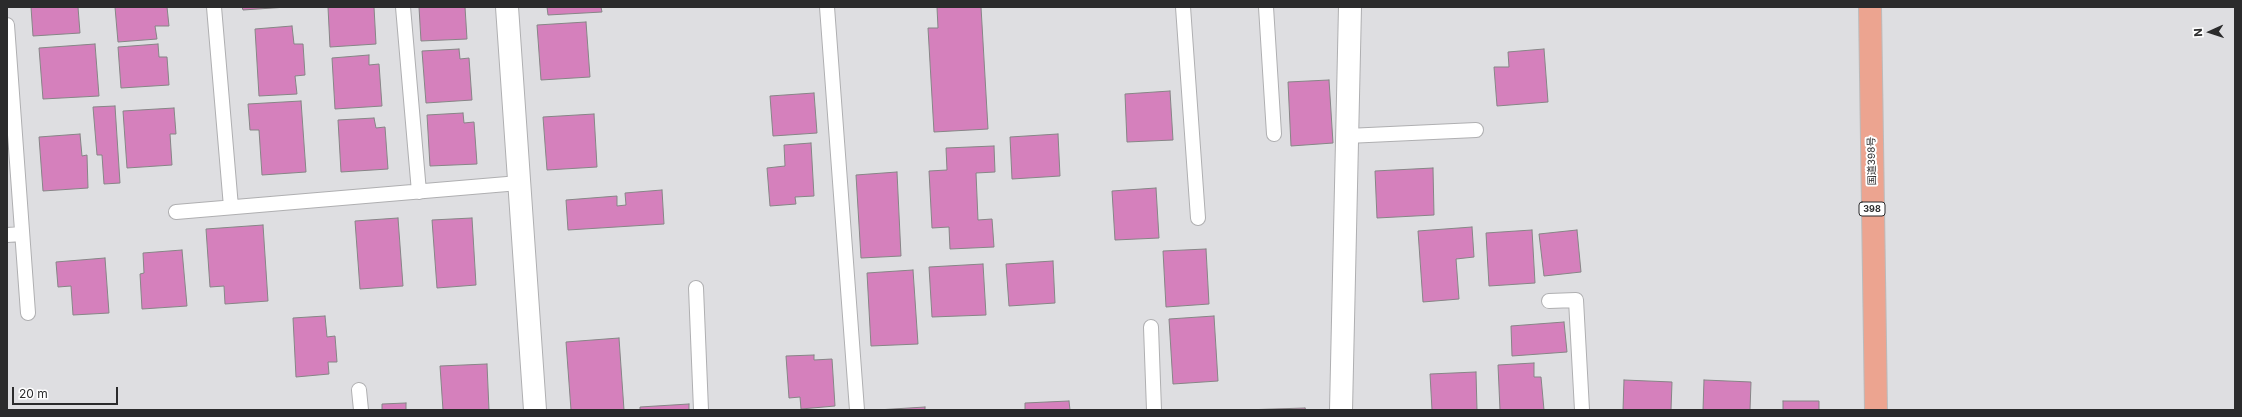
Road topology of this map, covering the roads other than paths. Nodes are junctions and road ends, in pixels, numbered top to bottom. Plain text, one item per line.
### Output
1 (214, 7) edge
2 (403, 7) edge
3 (507, 7) edge
4 (828, 7) edge
5 (1183, 7) edge
6 (1266, 7) edge
7 (1350, 7) edge
8 (1870, 7) edge
9 (7, 25) edge
10 (10, 109) edge
11 (1476, 130) dead end
12 (1274, 134) dead end
13 (1347, 136) junction
14 (519, 183) junction
15 (419, 192) junction
16 (231, 207) junction
17 (176, 212) dead end
18 (1198, 218) dead end
19 (22, 234) junction
20 (7, 235) edge
21 (696, 288) dead end
22 (1549, 301) dead end
23 (28, 313) dead end
24 (1151, 327) dead end
25 (359, 390) dead end
26 (361, 410) edge
27 (534, 410) edge
28 (701, 410) edge
29 (856, 410) edge
30 (1154, 410) edge
31 (1341, 410) edge
32 (1582, 410) edge
33 (1876, 410) edge

1 - 16 lane
2 - 15 lane
3 - 14 street
4 - 29 lane
5 - 18 lane
6 - 12 lane
7 - 13 street
8 - 33 highway, 国道398号 / 398
9 - 10 lane
10 - 19 lane
11 - 13 lane
13 - 31 street
14 - 15 lane
14 - 27 street
15 - 16 lane
16 - 17 lane
19 - 20 lane
19 - 23 lane
21 - 28 lane
22 - 32 lane
24 - 30 lane
25 - 26 lane

